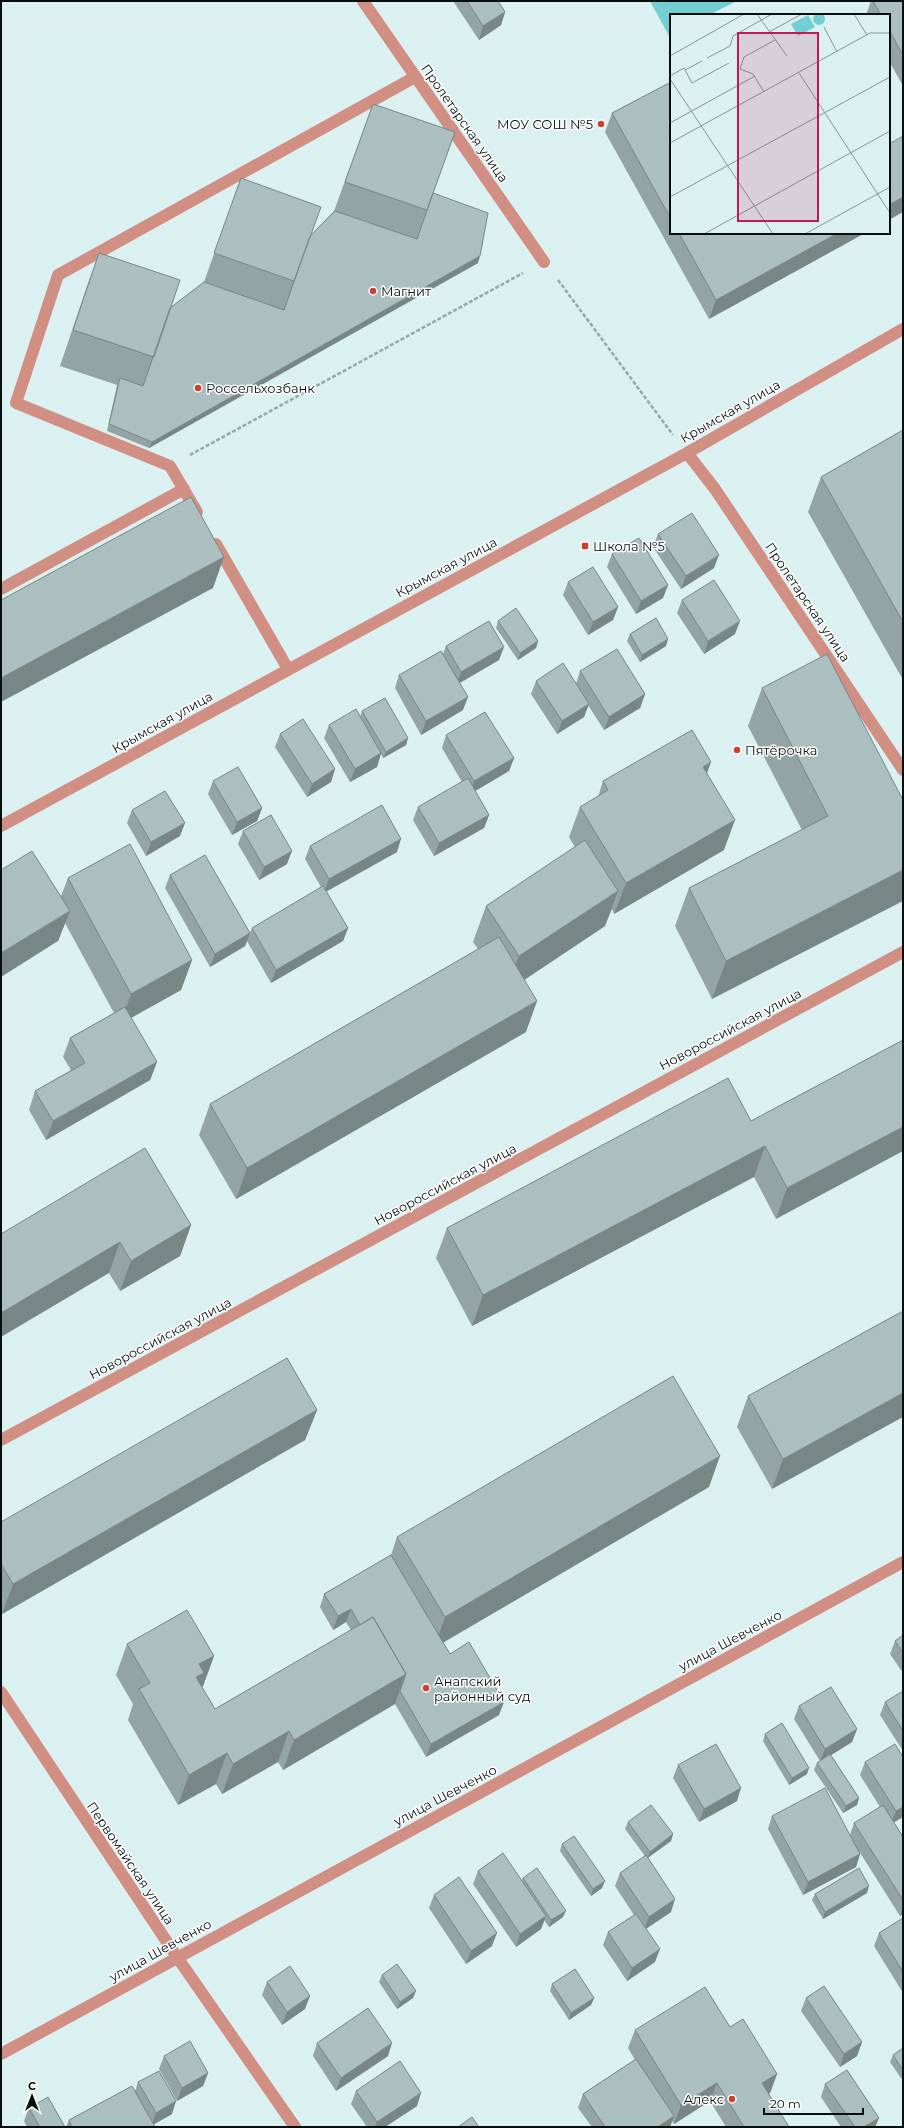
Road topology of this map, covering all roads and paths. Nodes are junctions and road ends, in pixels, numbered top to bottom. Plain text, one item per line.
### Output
1 (363, 1) edge
2 (415, 77) junction
3 (544, 262) junction
4 (903, 329) edge
5 (687, 453) junction
6 (170, 466) junction
7 (184, 489) junction
8 (203, 522) edge
9 (211, 535) edge
10 (1, 590) edge
11 (288, 669) junction
12 (903, 770) edge
13 (1, 826) edge
14 (903, 952) edge
15 (1, 1440) edge
16 (903, 1562) edge
17 (1, 1692) edge
18 (177, 1957) junction
19 (1, 2054) edge
20 (295, 2127) edge

1 - 2 street, Пролетарская улица
2 - 3 street, Пролетарская улица
2 - 6 street
3 - 5 path
3 - 6 path
4 - 5 street, Крымская улица
5 - 11 street, Крымская улица
5 - 12 street, Пролетарская улица
6 - 7 street
7 - 8 street
7 - 10 street
9 - 11 street
11 - 13 street, Крымская улица
14 - 15 street, Новороссийская улица
16 - 18 street, улица Шевченко
17 - 18 street, Первомайская улица
18 - 19 street, улица Шевченко
18 - 20 street, Первомайская улица

